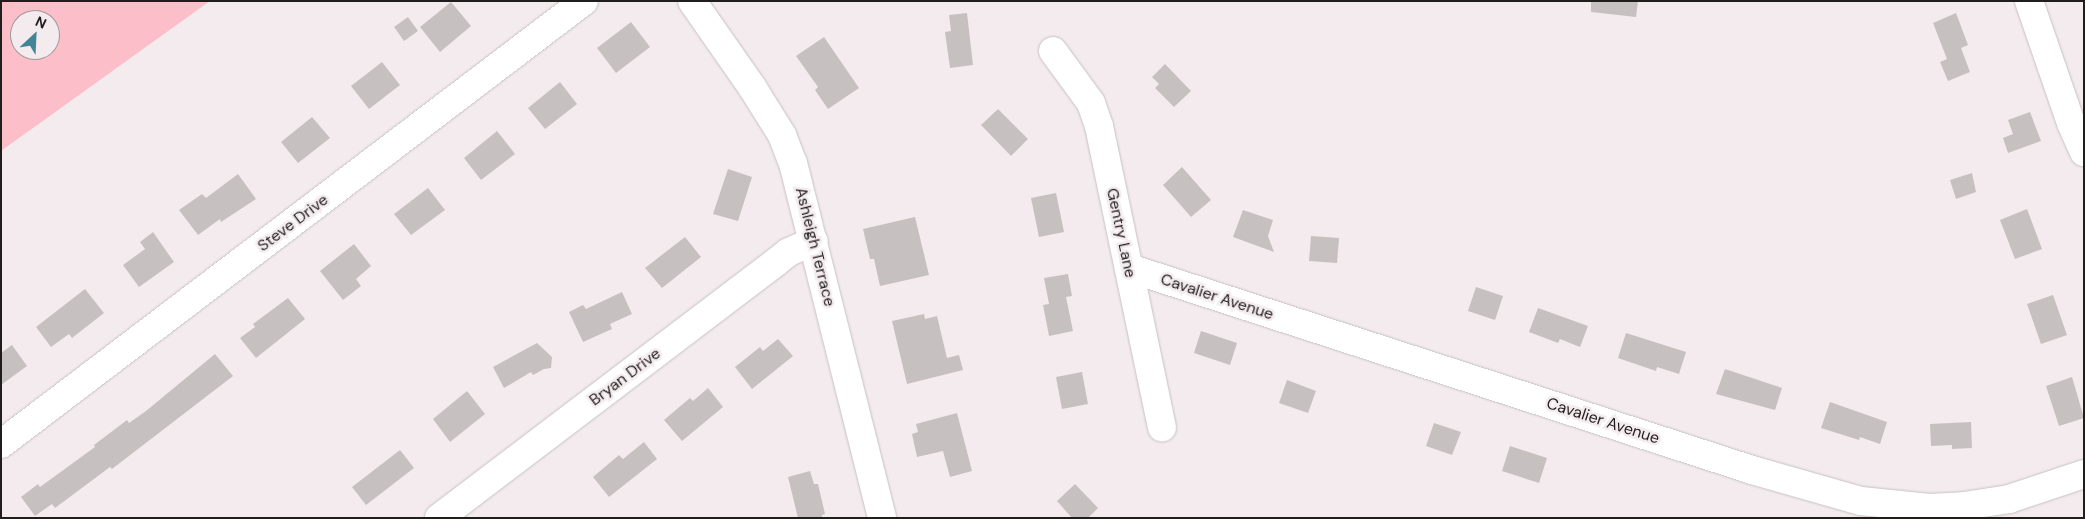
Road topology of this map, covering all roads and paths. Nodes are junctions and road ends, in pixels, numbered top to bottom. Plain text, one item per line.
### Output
1 (584, 1) edge
2 (692, 1) edge
3 (2029, 1) edge
4 (1053, 51) dead end
5 (2084, 152) edge
6 (814, 241) junction
7 (1129, 268) junction
8 (1162, 427) dead end
9 (1, 444) edge
10 (2084, 474) edge
11 (439, 518) edge
12 (882, 518) edge

1 - 9 street, Steve Drive
2 - 6 street, Ashleigh Terrace
3 - 5 street
4 - 7 street, Gentry Lane
6 - 11 street, Bryan Drive
6 - 12 street, Ashleigh Terrace
7 - 8 street, Gentry Lane
7 - 10 street, Cavalier Avenue

